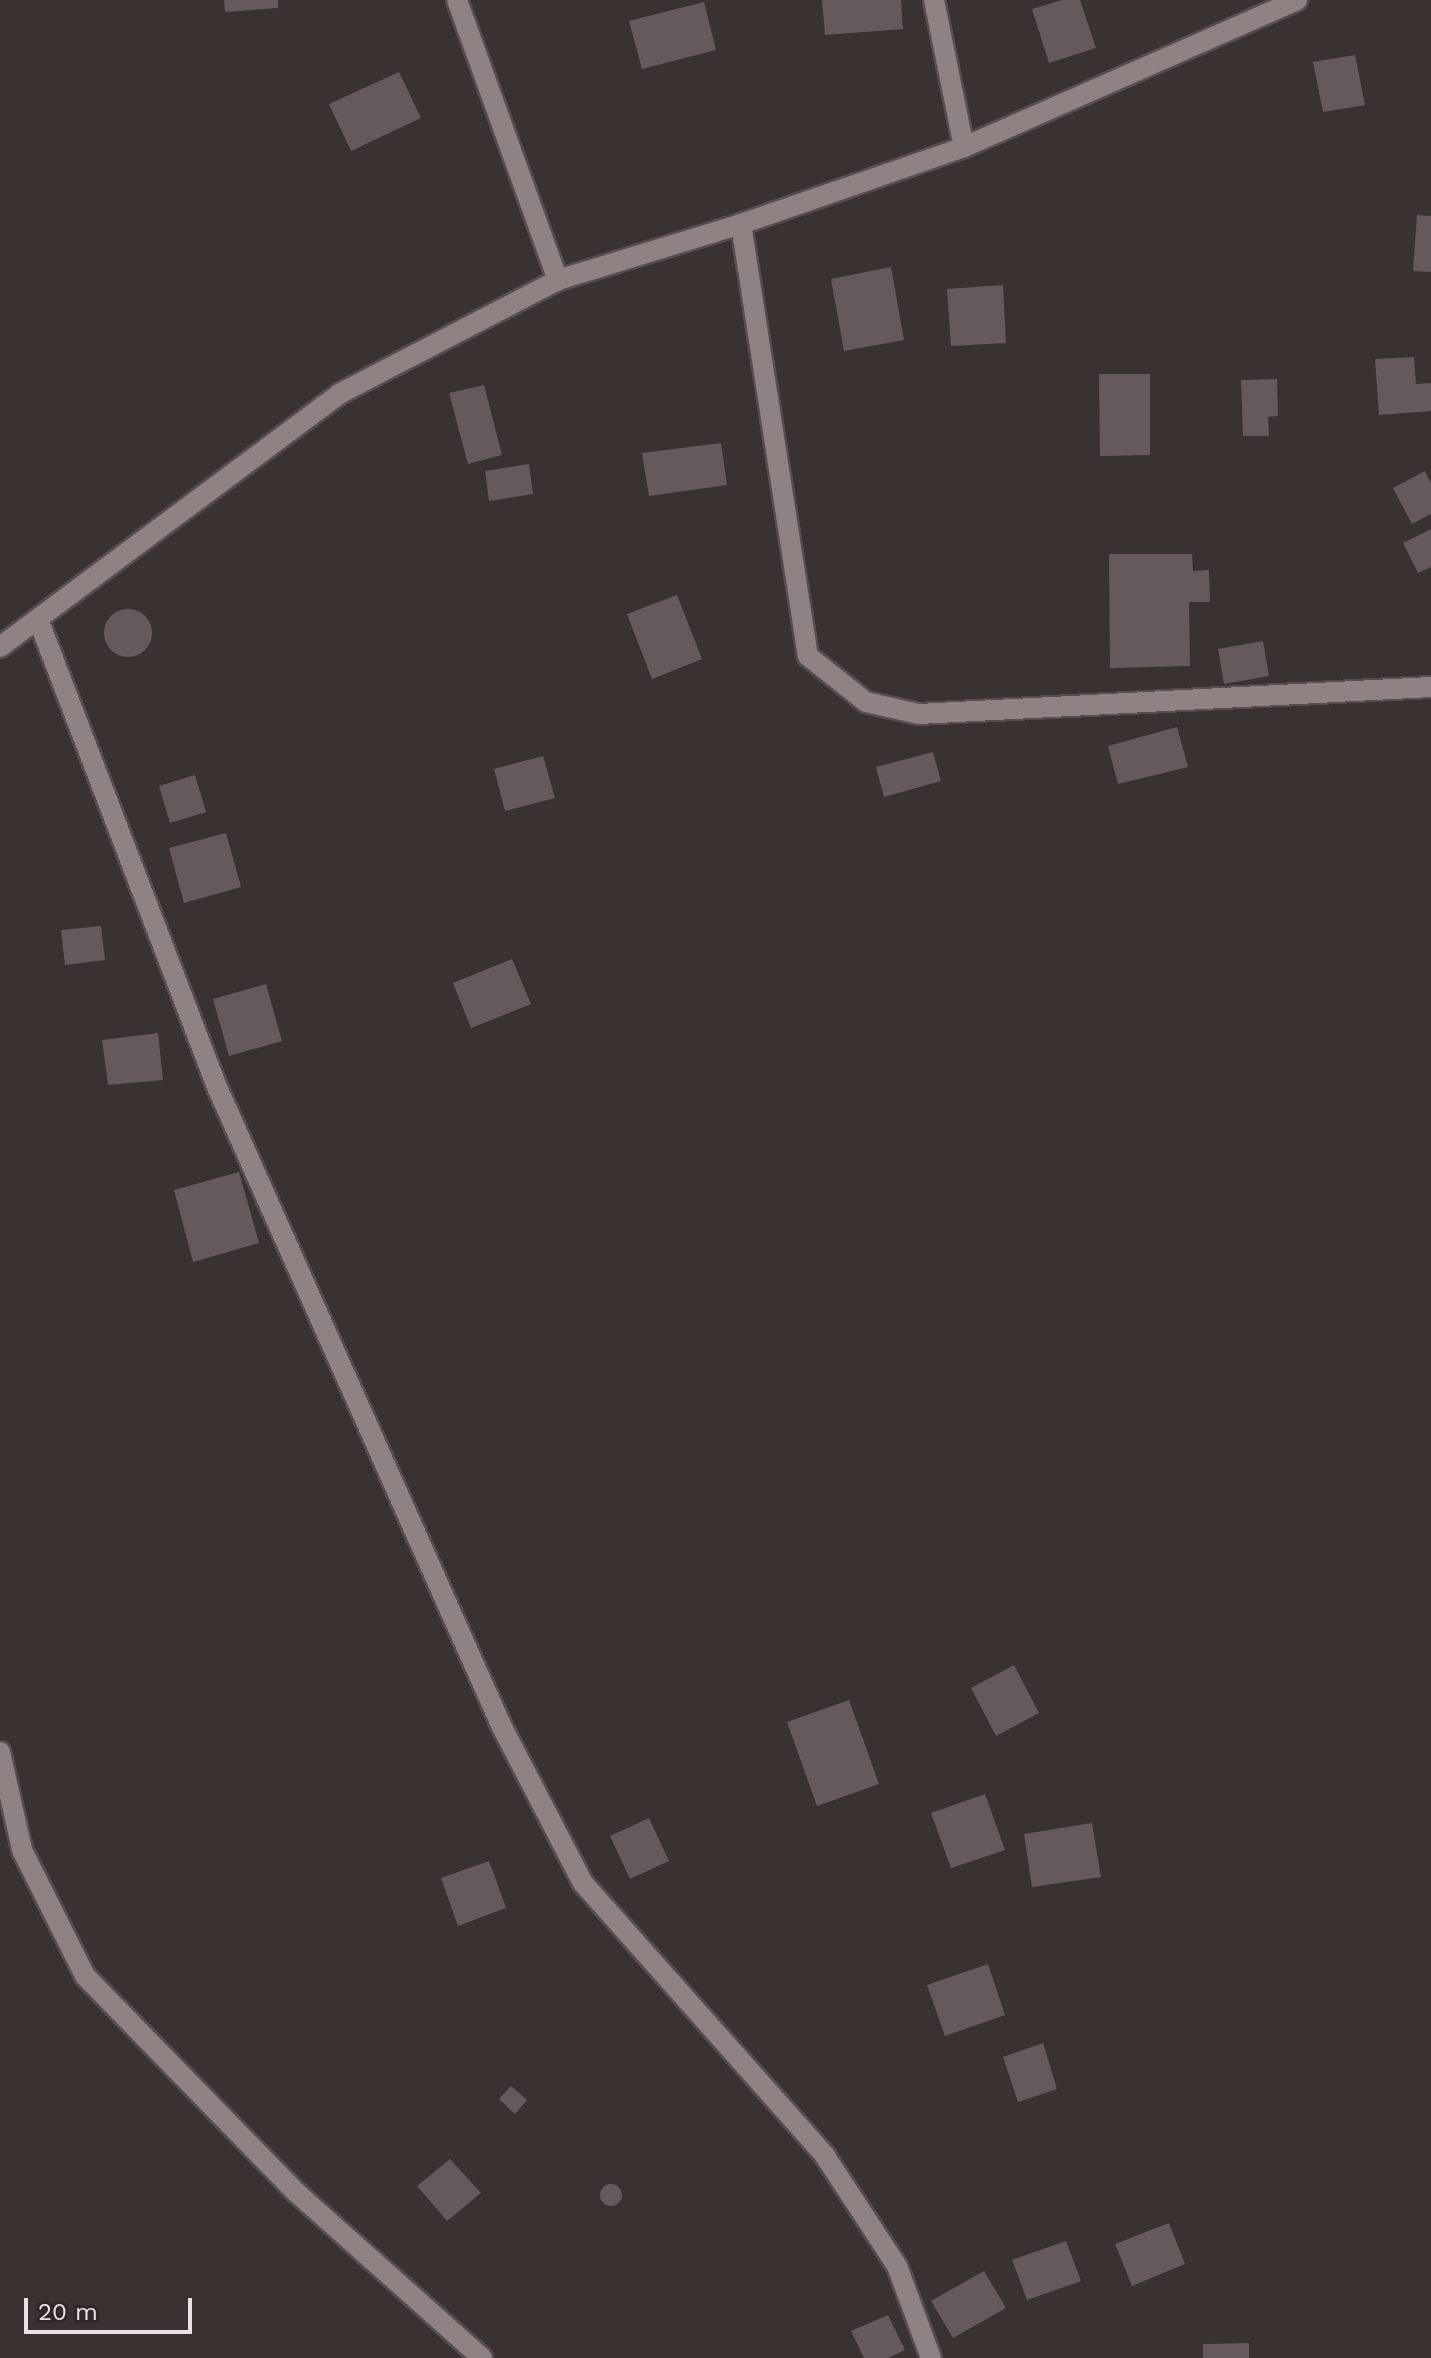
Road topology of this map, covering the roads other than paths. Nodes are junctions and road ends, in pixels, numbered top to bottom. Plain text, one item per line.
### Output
1 (457, 0) edge
2 (934, 0) edge
3 (1297, 0) edge
4 (964, 147) junction
5 (741, 224) junction
6 (558, 280) junction
7 (38, 619) junction
8 (0, 647) edge
9 (1431, 687) edge
10 (0, 1752) edge
11 (482, 2358) edge
12 (931, 2358) edge

1 - 6 street
2 - 4 street
3 - 4 street
4 - 5 street
5 - 6 street
5 - 9 street
6 - 7 street
7 - 8 street
7 - 12 street
10 - 11 street

